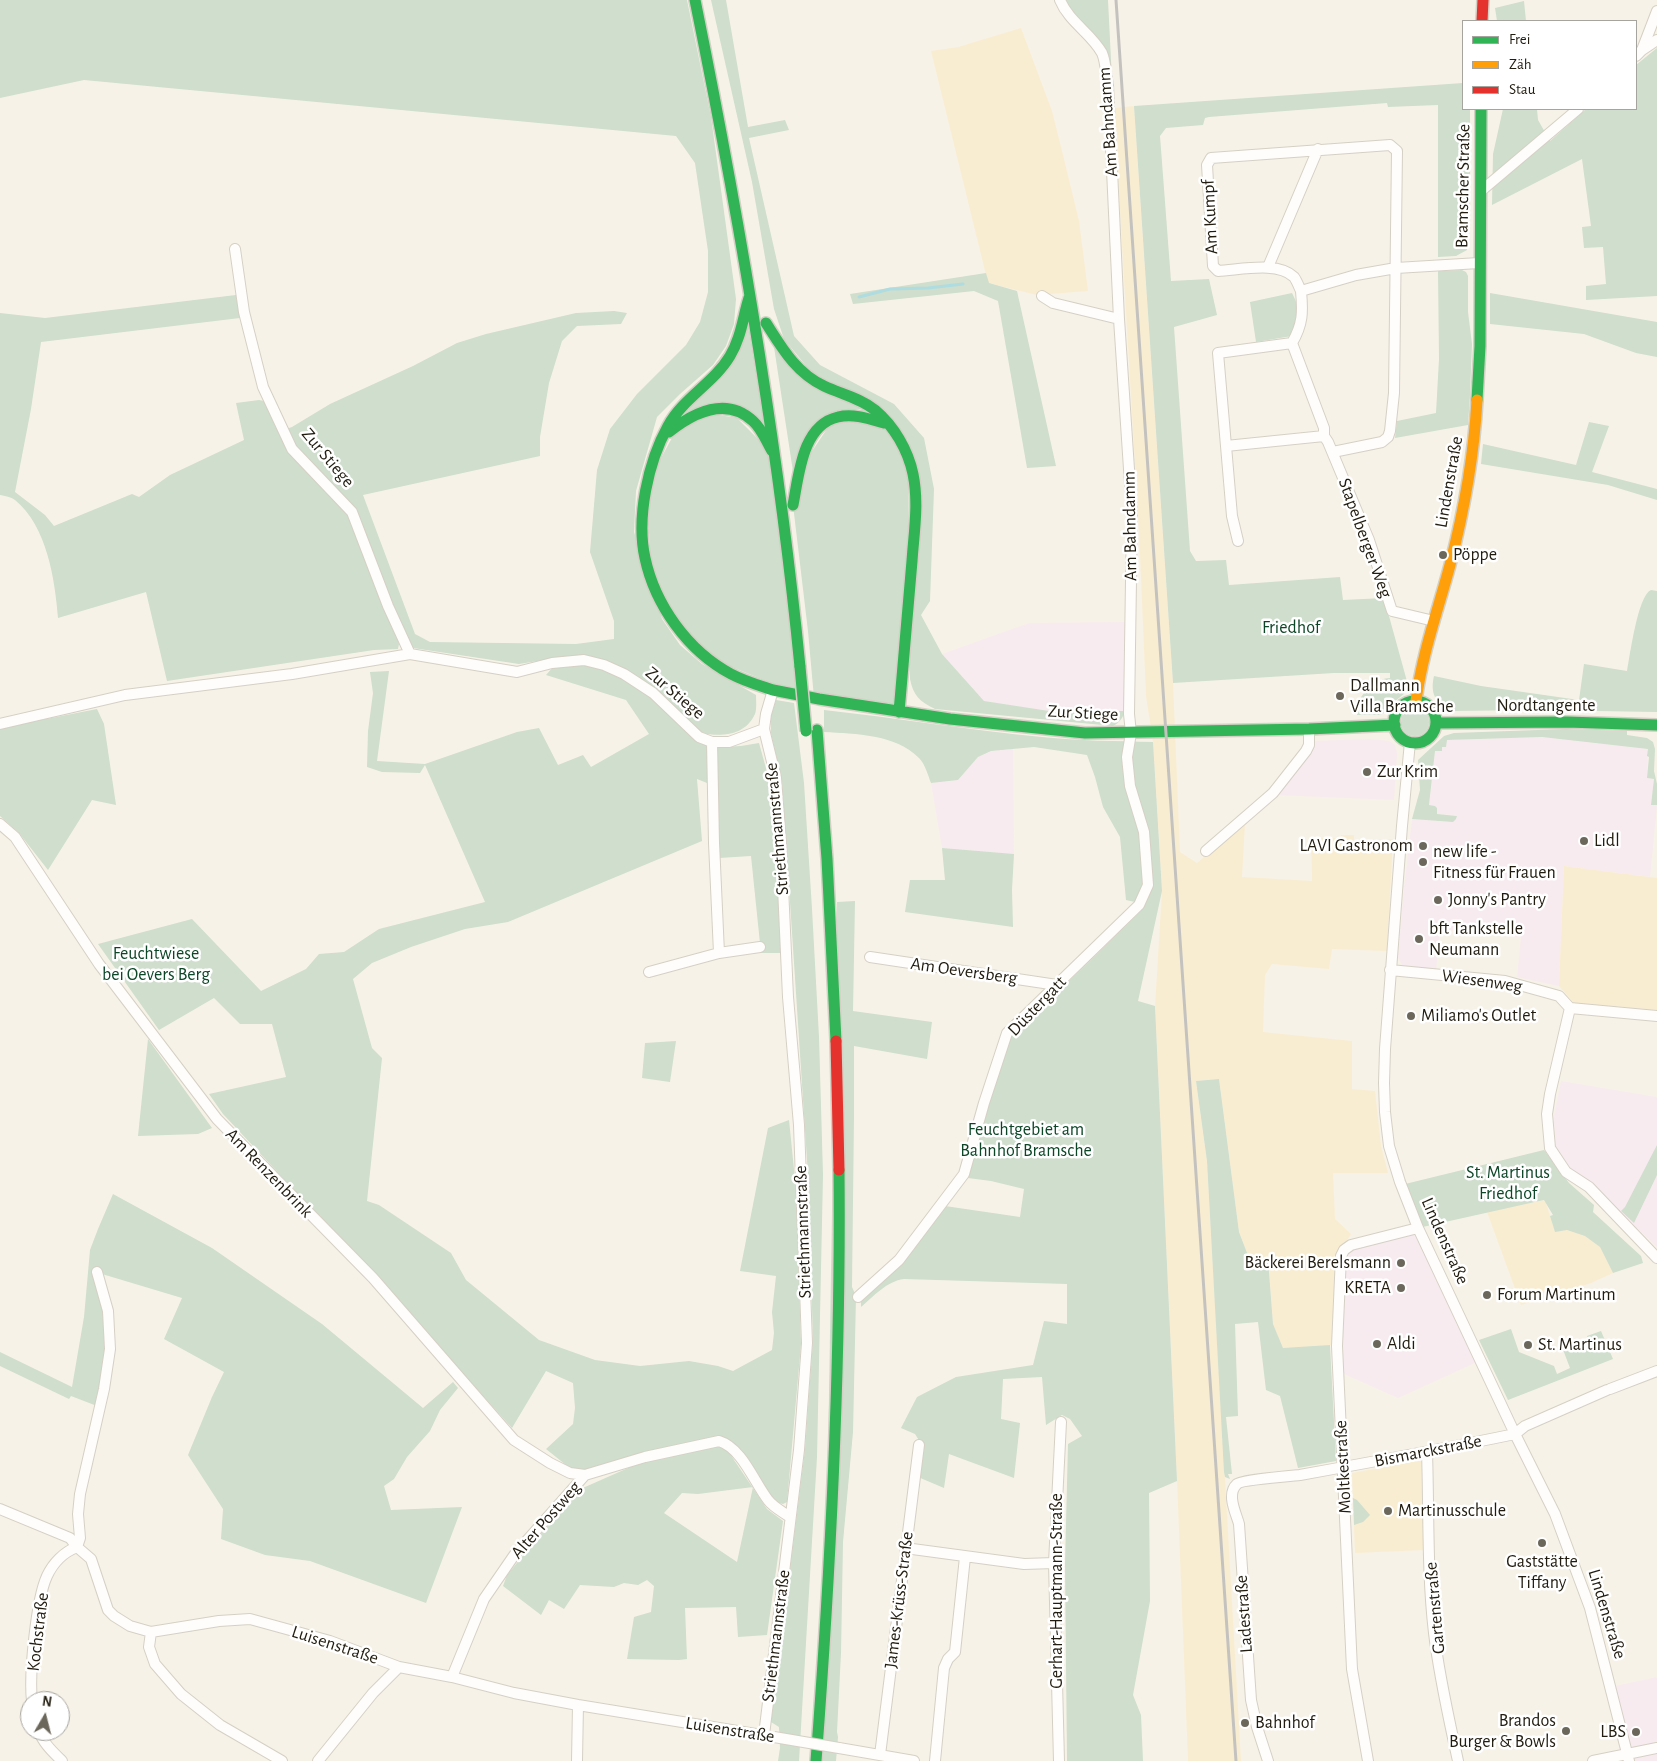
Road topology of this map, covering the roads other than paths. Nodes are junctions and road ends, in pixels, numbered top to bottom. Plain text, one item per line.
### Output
1 (695, 0) edge
2 (706, 0) edge
3 (1060, 0) edge
4 (1482, 0) edge
5 (1657, 11) edge
6 (1482, 20) edge
7 (1657, 40) edge
8 (716, 45) dead end
9 (1639, 53) edge
10 (721, 73) dead end
11 (1482, 110) edge
12 (1577, 110) edge
13 (1318, 149) junction
14 (1481, 191) junction
15 (234, 249) dead end
16 (1479, 263) junction
17 (1268, 268) junction
18 (1396, 268) junction
19 (1301, 291) junction
20 (750, 292) junction
21 (1042, 296) dead end
22 (1119, 319) junction
23 (766, 323) junction
24 (1292, 343) junction
25 (771, 352) dead end
26 (888, 424) junction
27 (664, 436) junction
28 (1324, 436) junction
29 (1226, 446) junction
30 (1333, 452) junction
31 (776, 457) junction
32 (788, 466) dead end
33 (793, 505) junction
34 (1238, 541) dead end
35 (805, 602) dead end
36 (1434, 621) junction
37 (810, 649) dead end
38 (410, 654) junction
39 (805, 666) junction
40 (773, 690) junction
41 (1416, 701) junction
42 (899, 712) junction
43 (1436, 723) junction
44 (0, 724) edge
45 (1394, 725) junction
46 (1657, 725) edge
47 (1309, 729) junction
48 (764, 730) junction
49 (811, 731) junction
50 (1132, 733) junction
51 (712, 742) junction
52 (1410, 742) junction
53 (0, 824) edge
54 (1206, 851) dead end
55 (760, 947) dead end
56 (720, 953) junction
57 (870, 957) dead end
58 (1390, 970) junction
59 (648, 972) dead end
60 (1057, 985) junction
61 (1570, 1008) junction
62 (1657, 1016) edge
63 (1418, 1228) junction
64 (1657, 1258) edge
65 (97, 1272) dead end
66 (858, 1297) dead end
67 (1657, 1370) edge
68 (1061, 1422) dead end
69 (1515, 1434) junction
70 (919, 1445) dead end
71 (1427, 1452) junction
72 (1343, 1467) junction
73 (585, 1475) junction
74 (1252, 1480) joint
75 (0, 1508) edge
76 (790, 1516) junction
77 (77, 1547) junction
78 (905, 1548) junction
79 (965, 1557) junction
80 (1054, 1563) junction
81 (151, 1632) junction
82 (399, 1667) junction
83 (452, 1676) junction
84 (32, 1691) edge
85 (578, 1705) junction
86 (769, 1736) junction
87 (45, 1741) edge
88 (1657, 1748) edge
89 (880, 1755) junction
90 (1628, 1758) edge
91 (62, 1761) edge
92 (282, 1761) edge
93 (318, 1761) edge
94 (577, 1761) edge
95 (805, 1761) edge
96 (816, 1761) edge
97 (914, 1761) edge
98 (936, 1761) edge
99 (1058, 1761) edge
100 (1268, 1761) edge
101 (1368, 1761) edge
102 (1458, 1761) edge
103 (1593, 1761) edge

1 - 20 main road
2 - 8 main road
3 - 22 street, Am Bahndamm
4 - 6 main road
5 - 9 street
7 - 9 street
10 - 23 main road
11 - 14 main road, Bramscher Straße
12 - 14 street
13 - 17 street
13 - 17 street, Am Kumpf
13 - 18 street, Am Kumpf
14 - 16 main road, Bramscher Straße
15 - 38 street, Zur Stiege
16 - 18 street
16 - 36 main road, Lindenstraße
17 - 19 street, Am Kumpf
18 - 19 street
18 - 30 street, Am Kumpf
19 - 24 street
20 - 27 main road, Zur Stiege
20 - 31 main road
21 - 22 street
22 - 50 street, Am Bahndamm
23 - 25 main road
23 - 26 main road
24 - 28 street
24 - 29 street
26 - 33 main road
26 - 42 main road
27 - 31 main road
27 - 40 main road, Zur Stiege
28 - 29 street
28 - 30 street
29 - 34 street
30 - 36 street, Stapelberger Weg
31 - 39 main road
32 - 33 main road
33 - 35 main road
36 - 41 main road, Lindenstraße
37 - 39 main road
38 - 44 street, Zur Stiege
38 - 51 street, Zur Stiege
39 - 49 main road
40 - 42 main road, Zur Stiege
40 - 48 street, Striethmannstraße
41 - 43 main road
41 - 45 main road
42 - 50 main road, Zur Stiege
43 - 46 main road, Nordtangente
43 - 52 main road
45 - 47 main road, Zur Stiege
45 - 52 main road
47 - 50 main road, Zur Stiege
47 - 54 street
48 - 51 street
48 - 76 street, Striethmannstraße
49 - 95 main road
49 - 96 main road
50 - 60 street, Düstergatt
51 - 56 street
52 - 58 street, Lindenstraße
53 - 73 street, Am Renzenbrink
55 - 56 street
56 - 59 street
57 - 60 street, Am Oeversberg
58 - 61 street, Wiesenweg
58 - 63 street, Lindenstraße
60 - 66 street, Düstergatt
61 - 62 street
61 - 64 street
63 - 69 street, Lindenstraße
63 - 72 street, Moltkestraße
65 - 77 street
67 - 69 street, Bismarckstraße
68 - 80 street, Gerhart-Hauptmann-Straße
69 - 71 street, Bismarckstraße
69 - 90 street, Lindenstraße
70 - 78 street, James-Krüss-Straße
71 - 72 street, Bismarckstraße
71 - 102 street, Gartenstraße
72 - 74 street, Bismarckstraße
72 - 101 street, Moltkestraße
73 - 76 street, Alter Postweg
73 - 83 street, Alter Postweg
74 - 100 street, Ladestraße
75 - 77 street, Luisenstraße
76 - 86 street, Striethmannstraße
77 - 81 street, Luisenstraße
77 - 84 street, Kochstraße
78 - 79 street
78 - 89 street, James-Krüss-Straße
79 - 80 street
79 - 98 street
80 - 99 street, Gerhart-Hauptmann-Straße
81 - 82 street, Luisenstraße
81 - 92 street
82 - 83 street, Luisenstraße
82 - 93 street
83 - 85 street, Luisenstraße
85 - 86 street, Luisenstraße
85 - 94 street
86 - 89 street, Luisenstraße, bridge
87 - 91 street
88 - 90 street
89 - 97 street, Luisenstraße
90 - 103 street

